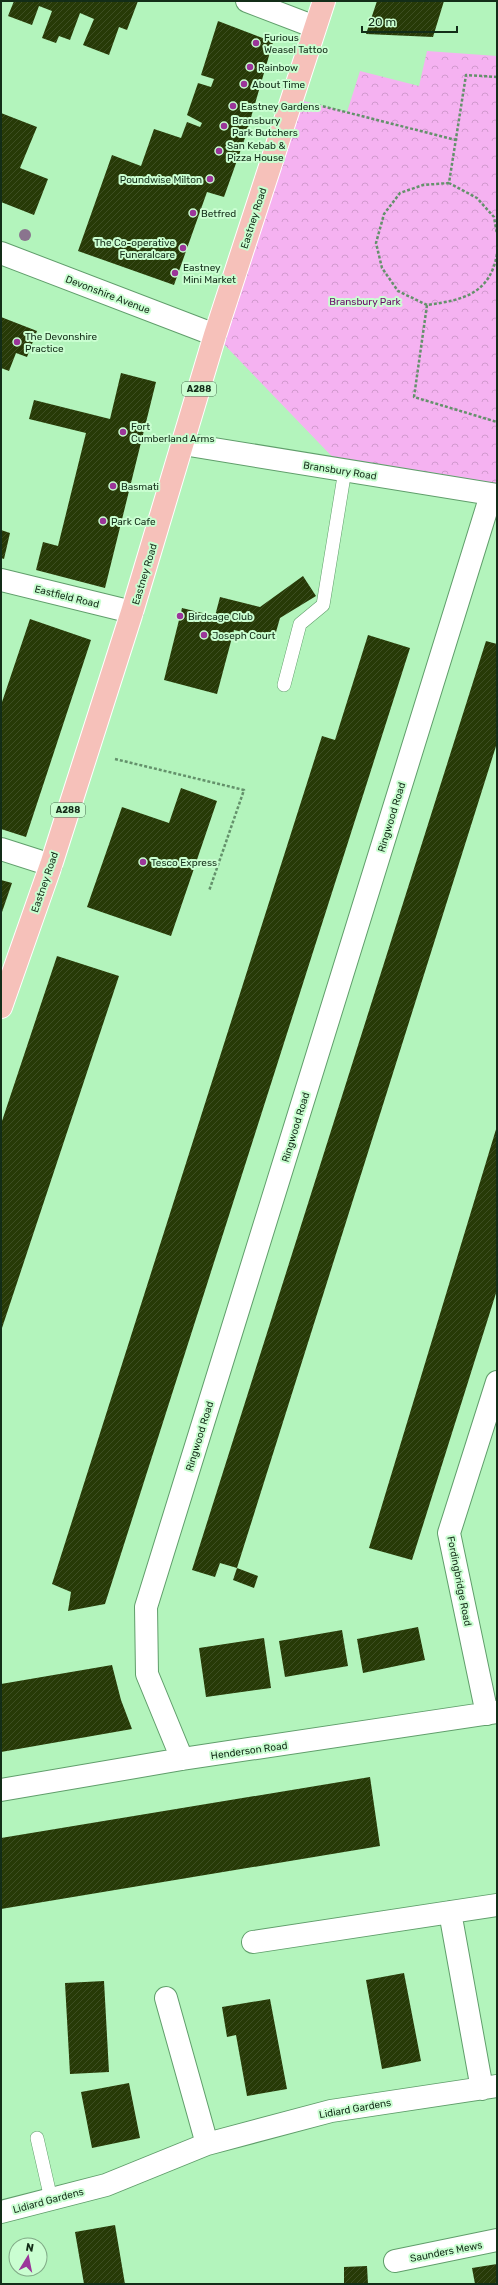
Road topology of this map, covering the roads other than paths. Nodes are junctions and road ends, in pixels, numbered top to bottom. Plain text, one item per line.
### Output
1 (247, 1) edge
2 (324, 1) edge
3 (315, 28) junction
4 (1, 253) edge
5 (215, 335) junction
6 (183, 444) junction
7 (345, 470) junction
8 (494, 495) edge
9 (1, 580) edge
10 (132, 612) junction
11 (284, 685) dead end
12 (1, 849) edge
13 (50, 865) junction
14 (1, 1007) edge
15 (497, 1382) edge
16 (492, 1713) edge
17 (182, 1759) junction
18 (1, 1790) edge
19 (497, 1905) edge
20 (450, 1912) junction
21 (253, 1942) dead end
22 (166, 1998) dead end
23 (490, 2087) edge
24 (37, 2138) dead end
25 (207, 2144) junction
26 (51, 2199) junction
27 (1, 2212) edge
28 (497, 2240) edge
29 (395, 2261) dead end

1 - 3 street
2 - 3 main road, Eastney Road / A288
3 - 5 main road, Eastney Road / A288
4 - 5 street, Devonshire Avenue
5 - 6 main road, Eastney Road / A288
6 - 7 street, Bransbury Road
6 - 10 main road, Eastney Road / A288
7 - 8 street, Bransbury Road
7 - 11 lane
8 - 17 street, Ringwood Road
9 - 10 street, Eastfield Road
10 - 13 main road, Eastney Road / A288
12 - 13 street
13 - 14 main road, Eastney Road / A288
15 - 16 street, Fordingbridge Road
16 - 17 street, Henderson Road
17 - 18 street, Henderson Road
19 - 20 street
20 - 21 street
20 - 23 street, Lidiard Gardens
22 - 25 street
23 - 25 street, Lidiard Gardens
24 - 26 lane
25 - 26 street, Lidiard Gardens
26 - 27 street, Lidiard Gardens
28 - 29 street, Saunders Mews

